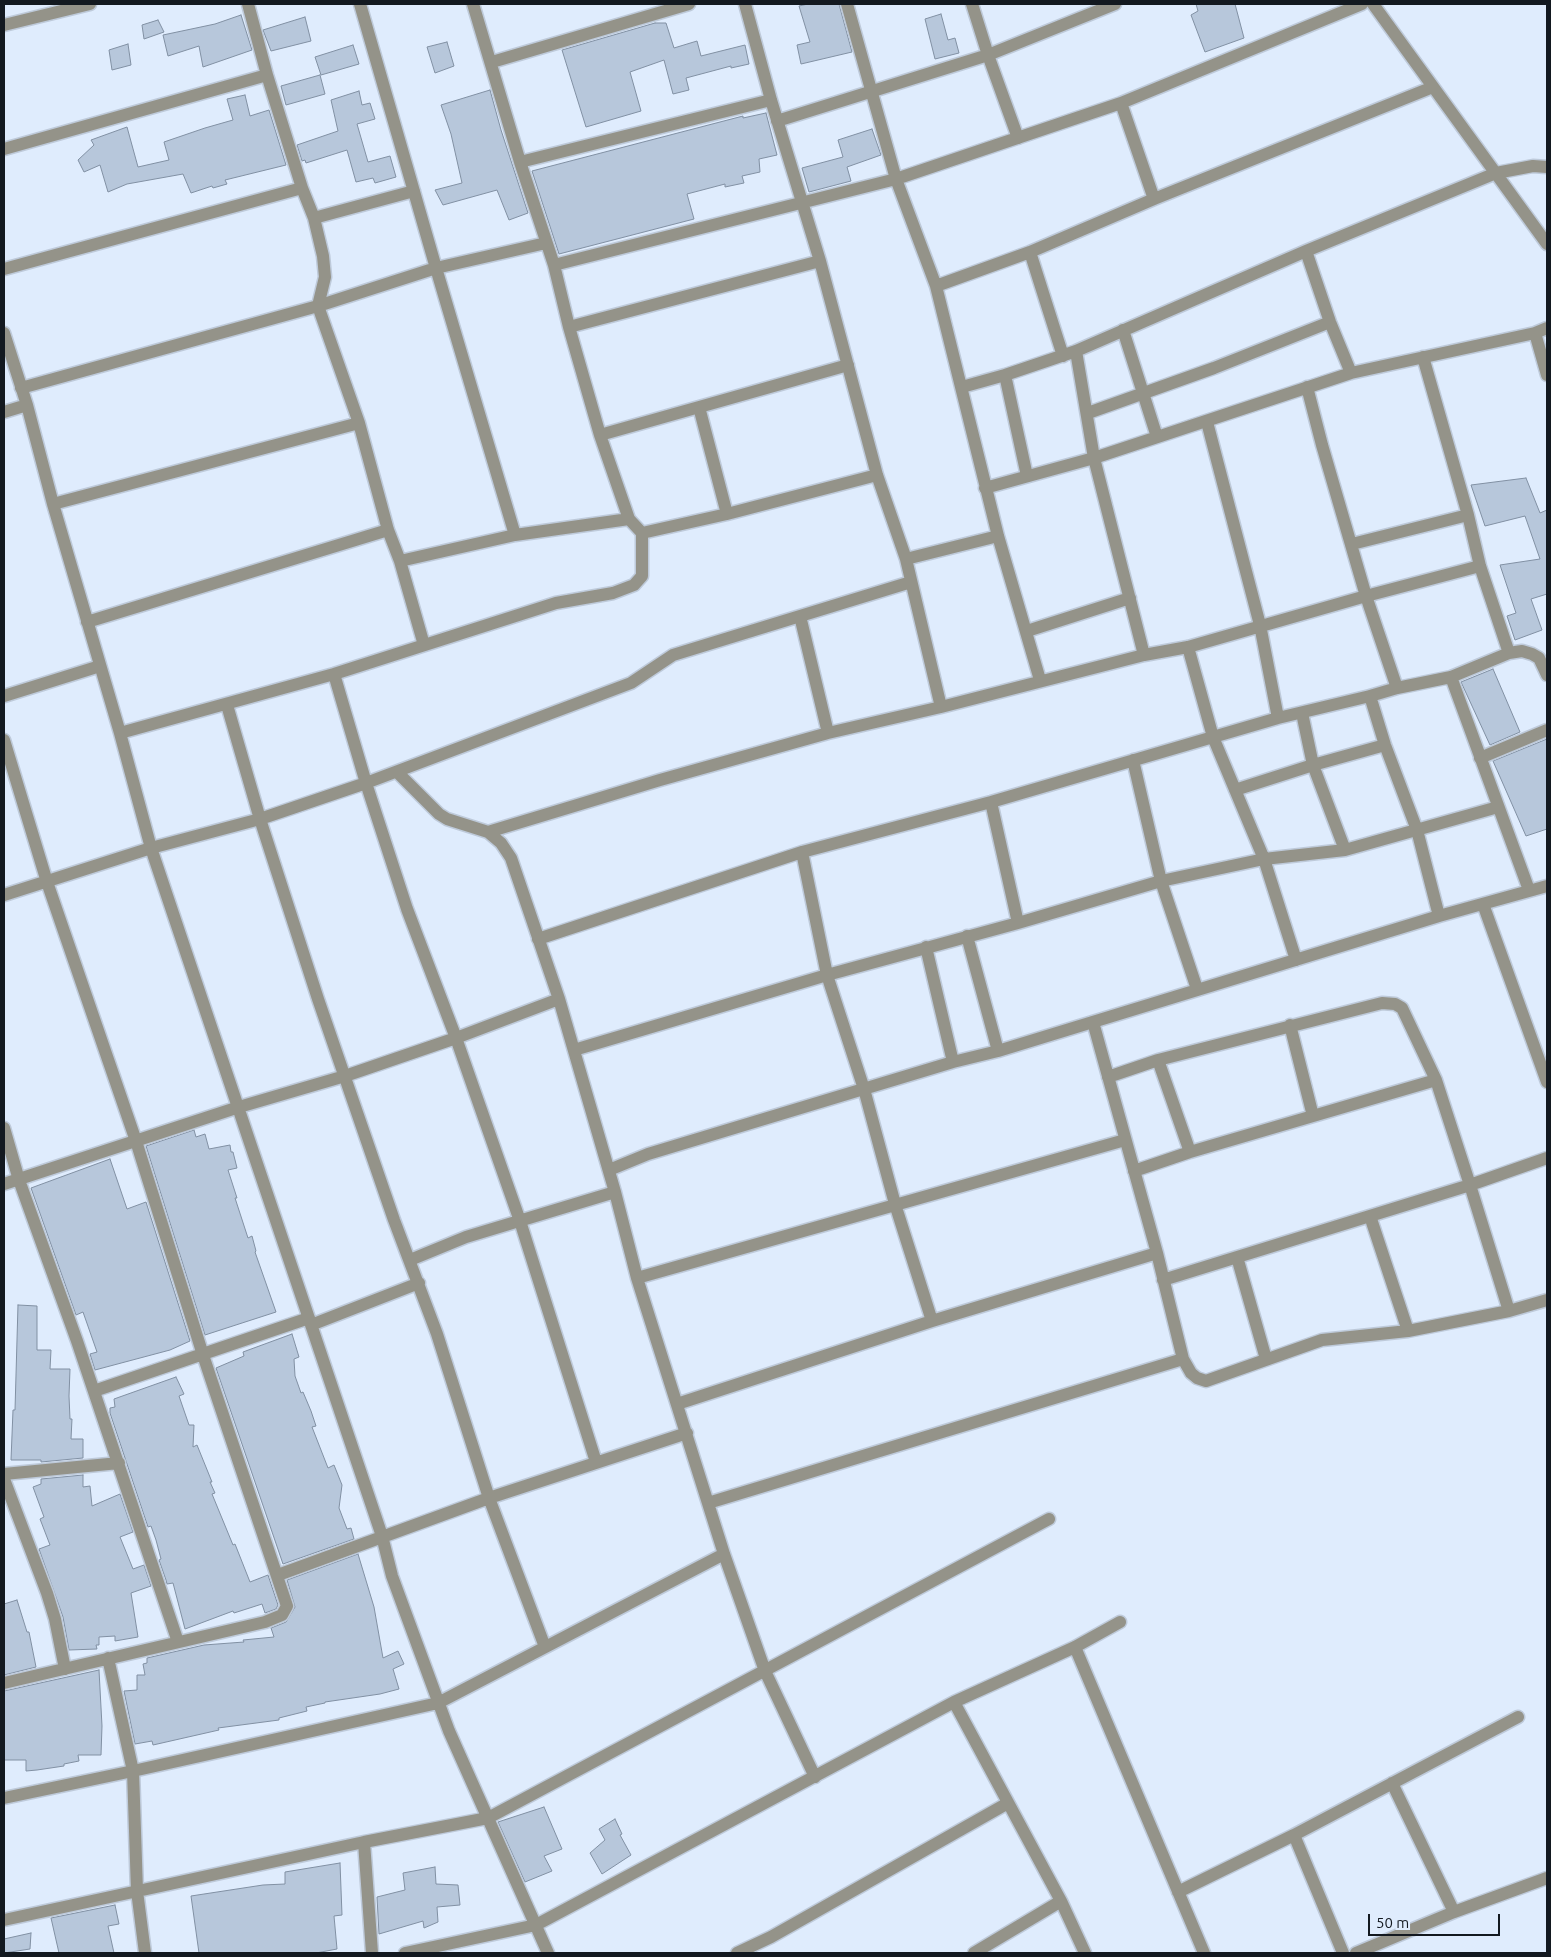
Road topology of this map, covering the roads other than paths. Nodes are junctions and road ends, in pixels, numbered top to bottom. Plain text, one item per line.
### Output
1 (90, 4) edge
2 (248, 4) edge
3 (360, 4) edge
4 (473, 4) edge
5 (689, 4) edge
6 (745, 4) edge
7 (847, 4) edge
8 (972, 4) edge
9 (1116, 4) edge
10 (1362, 4) edge
11 (1374, 4) edge
12 (4, 25) edge
13 (988, 55) junction
14 (492, 62) junction
15 (267, 76) junction
16 (1433, 87) junction
17 (872, 92) junction
18 (771, 100) junction
19 (1121, 103) junction
20 (777, 121) junction
21 (1018, 138) junction
22 (4, 149) edge
23 (520, 162) junction
24 (1547, 167) edge
25 (1496, 173) junction
26 (896, 178) junction
27 (302, 188) junction
28 (414, 191) junction
29 (1154, 198) junction
30 (802, 203) junction
31 (314, 218) junction
32 (546, 243) junction
33 (1547, 244) edge
34 (1306, 251) junction
35 (1030, 252) junction
36 (820, 261) junction
37 (554, 265) junction
38 (436, 268) junction
39 (4, 269) edge
40 (936, 286) junction
41 (318, 306) junction
42 (1330, 322) junction
43 (569, 327) junction
44 (1547, 328) edge
45 (1123, 330) junction
46 (4, 333) edge
47 (1535, 333) junction
48 (1076, 351) junction
49 (1062, 356) junction
50 (1423, 356) junction
51 (848, 364) junction
52 (1350, 373) junction
53 (1005, 375) junction
54 (1547, 376) edge
55 (1306, 386) junction
56 (962, 387) junction
57 (21, 388) junction
58 (1143, 394) junction
59 (27, 405) junction
60 (699, 407) junction
61 (4, 412) edge
62 (1088, 414) junction
63 (1208, 422) junction
64 (359, 423) junction
65 (600, 435) junction
66 (1157, 437) junction
67 (1094, 458) junction
68 (877, 475) junction
69 (1027, 476) junction
70 (986, 488) junction
71 (53, 504) junction
72 (727, 514) junction
73 (1468, 515) junction
74 (629, 519) junction
75 (388, 530) junction
76 (642, 533) junction
77 (515, 535) junction
78 (998, 536) junction
79 (1352, 544) junction
80 (906, 559) junction
81 (400, 561) junction
82 (1480, 566) junction
83 (911, 582) junction
84 (1366, 596) junction
85 (1130, 598) junction
86 (800, 616) junction
87 (88, 622) junction
88 (1260, 625) junction
89 (1027, 631) junction
90 (424, 645) junction
91 (1188, 647) junction
92 (1509, 653) junction
93 (1144, 654) junction
94 (100, 666) junction
95 (334, 674) junction
96 (1547, 675) edge
97 (1451, 677) junction
98 (1040, 680) junction
99 (1397, 688) junction
100 (4, 696) edge
101 (1370, 696) junction
102 (227, 705) junction
103 (941, 707) junction
104 (1302, 713) junction
105 (1278, 718) junction
106 (1547, 730) edge
107 (120, 733) junction
108 (828, 733) junction
109 (1213, 737) junction
110 (4, 740) edge
111 (1385, 745) junction
112 (1480, 758) junction
113 (1133, 760) junction
114 (1313, 764) junction
115 (396, 772) junction
116 (366, 783) junction
117 (1236, 790) junction
118 (991, 802) junction
119 (1498, 807) junction
120 (260, 819) junction
121 (1418, 830) junction
122 (488, 832) junction
123 (151, 848) junction
124 (1345, 850) junction
125 (802, 852) junction
126 (1264, 859) junction
127 (1161, 881) junction
128 (47, 882) junction
129 (1547, 886) edge
130 (1529, 890) junction
131 (4, 895) edge
132 (1483, 904) junction
133 (1439, 916) junction
134 (1018, 923) junction
135 (967, 936) junction
136 (538, 939) junction
137 (926, 947) junction
138 (1296, 960) junction
139 (828, 975) junction
140 (1197, 989) junction
141 (559, 999) junction
142 (1092, 1022) junction
143 (1290, 1025) junction
144 (456, 1038) junction
145 (574, 1050) junction
146 (998, 1051) junction
147 (1158, 1060) junction
148 (953, 1062) junction
149 (344, 1076) junction
150 (1108, 1077) junction
151 (1436, 1080) junction
152 (1547, 1082) edge
153 (864, 1089) junction
154 (239, 1107) junction
155 (1313, 1116) junction
156 (4, 1128) edge
157 (1125, 1140) junction
158 (136, 1141) junction
159 (1190, 1152) junction
160 (1547, 1158) edge
161 (609, 1170) junction
162 (1134, 1171) junction
163 (19, 1180) junction
164 (4, 1184) edge
165 (1470, 1185) junction
166 (615, 1192) junction
167 (895, 1204) junction
168 (1370, 1216) junction
169 (520, 1221) junction
170 (1157, 1252) junction
171 (1237, 1257) junction
172 (410, 1260) junction
173 (637, 1278) junction
174 (1163, 1280) junction
175 (418, 1283) junction
176 (1547, 1300) edge
177 (1509, 1311) junction
178 (932, 1321) junction
179 (310, 1322) junction
180 (1408, 1331) junction
181 (203, 1355) junction
182 (1183, 1359) junction
183 (1266, 1359) junction
184 (94, 1391) junction
185 (677, 1404) junction
186 (687, 1432) junction
187 (596, 1462) junction
188 (119, 1463) junction
189 (4, 1474) edge
190 (4, 1479) edge
191 (489, 1498) junction
192 (708, 1503) junction
193 (1049, 1519) dead end
194 (382, 1536) junction
195 (724, 1554) junction
196 (278, 1575) junction
197 (1120, 1622) dead end
198 (178, 1642) junction
199 (545, 1646) junction
200 (1075, 1647) junction
201 (108, 1658) junction
202 (66, 1670) junction
203 (765, 1671) junction
204 (4, 1682) edge
205 (438, 1702) junction
206 (954, 1702) junction
207 (1518, 1717) dead end
208 (133, 1771) junction
209 (816, 1777) junction
210 (1392, 1783) junction
211 (4, 1798) edge
212 (1008, 1803) junction
213 (488, 1818) junction
214 (1294, 1835) junction
215 (364, 1842) junction
216 (1547, 1878) edge
217 (137, 1891) junction
218 (1178, 1892) junction
219 (1061, 1901) junction
220 (1454, 1912) junction
221 (4, 1920) edge
222 (536, 1925) junction
223 (145, 1953) edge
224 (372, 1953) edge
225 (405, 1953) edge
226 (548, 1953) edge
227 (737, 1953) edge
228 (974, 1953) edge
229 (1085, 1953) edge
230 (1204, 1953) edge
231 (1343, 1953) edge
232 (1356, 1953) edge

1 - 12 street
2 - 15 street
3 - 28 street
4 - 14 street
5 - 14 street
6 - 18 street
7 - 17 street
8 - 13 street
9 - 13 street
10 - 19 street
11 - 16 street
13 - 17 street
13 - 21 street
14 - 23 street
15 - 22 street
15 - 27 street
16 - 25 street
16 - 29 street
17 - 20 street
17 - 26 street
18 - 20 street
18 - 23 street
19 - 21 street
19 - 29 street
20 - 30 street
21 - 26 street
23 - 32 street
24 - 25 street
25 - 33 street
25 - 34 street
26 - 30 street
26 - 40 street
27 - 31 street
27 - 39 street
28 - 31 street
28 - 38 street
29 - 35 street
30 - 36 street
30 - 37 street
31 - 41 street
32 - 37 street
32 - 38 street
34 - 42 street
34 - 45 street
35 - 40 street
35 - 49 street
36 - 43 street
36 - 51 street
37 - 43 street
38 - 41 street
38 - 77 street
40 - 56 street
41 - 57 street
41 - 64 street
42 - 52 street
42 - 58 street
43 - 65 street
44 - 47 street
45 - 48 street
45 - 58 street
46 - 57 street
47 - 50 street
47 - 54 street
48 - 49 street
48 - 62 street
49 - 53 street
50 - 52 street
50 - 73 street
51 - 60 street
51 - 68 street
52 - 55 street
53 - 56 street
53 - 69 street
55 - 63 street
55 - 79 street
56 - 70 street
57 - 59 street
58 - 62 street
58 - 66 street
59 - 61 street
59 - 71 street
60 - 65 street
60 - 72 street
62 - 67 street
63 - 66 street
63 - 88 street
64 - 71 street
64 - 75 street
65 - 74 street
66 - 67 street
67 - 69 street
67 - 85 street
68 - 72 street
68 - 80 street
69 - 70 street
70 - 78 street
71 - 87 street
72 - 76 street
73 - 79 street
73 - 82 street
74 - 76 street
74 - 77 street
75 - 81 street
75 - 87 street
76 - 90 street
77 - 81 street
78 - 80 street
78 - 89 street
79 - 84 street
80 - 83 street
81 - 90 street
82 - 84 street
82 - 92 street
83 - 86 street
83 - 103 street
84 - 88 street
84 - 99 street
85 - 89 street
85 - 93 street
86 - 108 street
86 - 115 street
87 - 94 street
88 - 91 street
88 - 105 street
89 - 98 street
90 - 95 street
91 - 93 street
91 - 109 street
92 - 96 street
92 - 97 street
93 - 98 street
94 - 100 street
94 - 107 street
95 - 102 street
95 - 116 street
97 - 99 street
97 - 112 street
98 - 103 street
99 - 101 street
101 - 104 street
101 - 111 street
102 - 107 street
102 - 120 street
103 - 108 street
104 - 105 street
104 - 114 street
105 - 109 street
106 - 112 street
107 - 123 street
108 - 122 street
109 - 113 street
109 - 117 street
110 - 128 street
111 - 114 street
111 - 121 street
112 - 119 street
113 - 118 street
113 - 127 street
114 - 117 street
114 - 124 street
115 - 116 street
115 - 122 street
116 - 120 street
116 - 144 street
117 - 126 street
118 - 125 street
118 - 134 street
119 - 121 street
119 - 130 street
120 - 123 street
120 - 149 street
121 - 124 street
121 - 133 street
122 - 136 street
123 - 128 street
123 - 154 street
124 - 126 street
125 - 136 street
125 - 139 street
126 - 127 street
126 - 138 street
127 - 134 street
127 - 140 street
128 - 131 street
128 - 158 street
129 - 130 street
130 - 132 street
132 - 133 street
132 - 152 street
133 - 138 street
134 - 135 street
135 - 137 street
135 - 146 street
136 - 141 street
137 - 139 street
137 - 148 street
138 - 140 street
139 - 145 street
139 - 153 street
140 - 142 street
141 - 144 street
141 - 145 street
142 - 146 street
142 - 150 street
143 - 147 street
143 - 151 street
143 - 155 street
144 - 149 street
144 - 169 street
145 - 161 street
146 - 148 street
147 - 150 street
147 - 159 street
148 - 153 street
149 - 154 street
149 - 172 street
150 - 157 street
151 - 155 street
151 - 165 street
153 - 161 street
153 - 167 street
154 - 158 street
154 - 179 street
155 - 159 street
156 - 163 street
157 - 162 street
157 - 167 street
158 - 163 street
158 - 181 street
159 - 162 street
160 - 165 street
161 - 166 street
162 - 170 street
163 - 164 street
163 - 184 street
165 - 168 street
165 - 177 street
166 - 169 street
166 - 173 street
167 - 173 street
167 - 178 street
168 - 171 street
168 - 180 street
169 - 172 street
169 - 187 street
170 - 174 street
170 - 178 street
171 - 174 street
171 - 183 street
172 - 175 street
173 - 185 street
174 - 182 street
175 - 179 street
175 - 191 street
176 - 177 street
177 - 180 street
178 - 185 street
179 - 181 street
179 - 194 street
180 - 183 street
181 - 184 street
181 - 196 street
182 - 183 street
182 - 192 street
184 - 188 street
185 - 186 street
186 - 187 street
186 - 192 street
187 - 191 street
188 - 189 street
188 - 198 street
190 - 202 street
191 - 194 street
191 - 199 street
192 - 195 street
193 - 203 street
194 - 196 street
194 - 205 street
195 - 199 street
195 - 203 street
196 - 198 street
197 - 200 street
198 - 201 street
199 - 205 street
200 - 206 street
200 - 218 street
201 - 202 street
201 - 208 street
202 - 204 street
203 - 209 street
203 - 213 street
205 - 208 street
205 - 213 street
206 - 209 street
206 - 212 street
207 - 210 street
208 - 211 street
208 - 217 street
209 - 222 street
210 - 214 street
210 - 220 street
212 - 219 street
212 - 227 street
213 - 215 street
213 - 222 street
214 - 218 street
214 - 231 street
215 - 217 street
215 - 224 street
216 - 220 street
217 - 221 street
217 - 223 street
218 - 230 street
219 - 228 street
219 - 229 street
220 - 232 street
222 - 225 street
222 - 226 street

